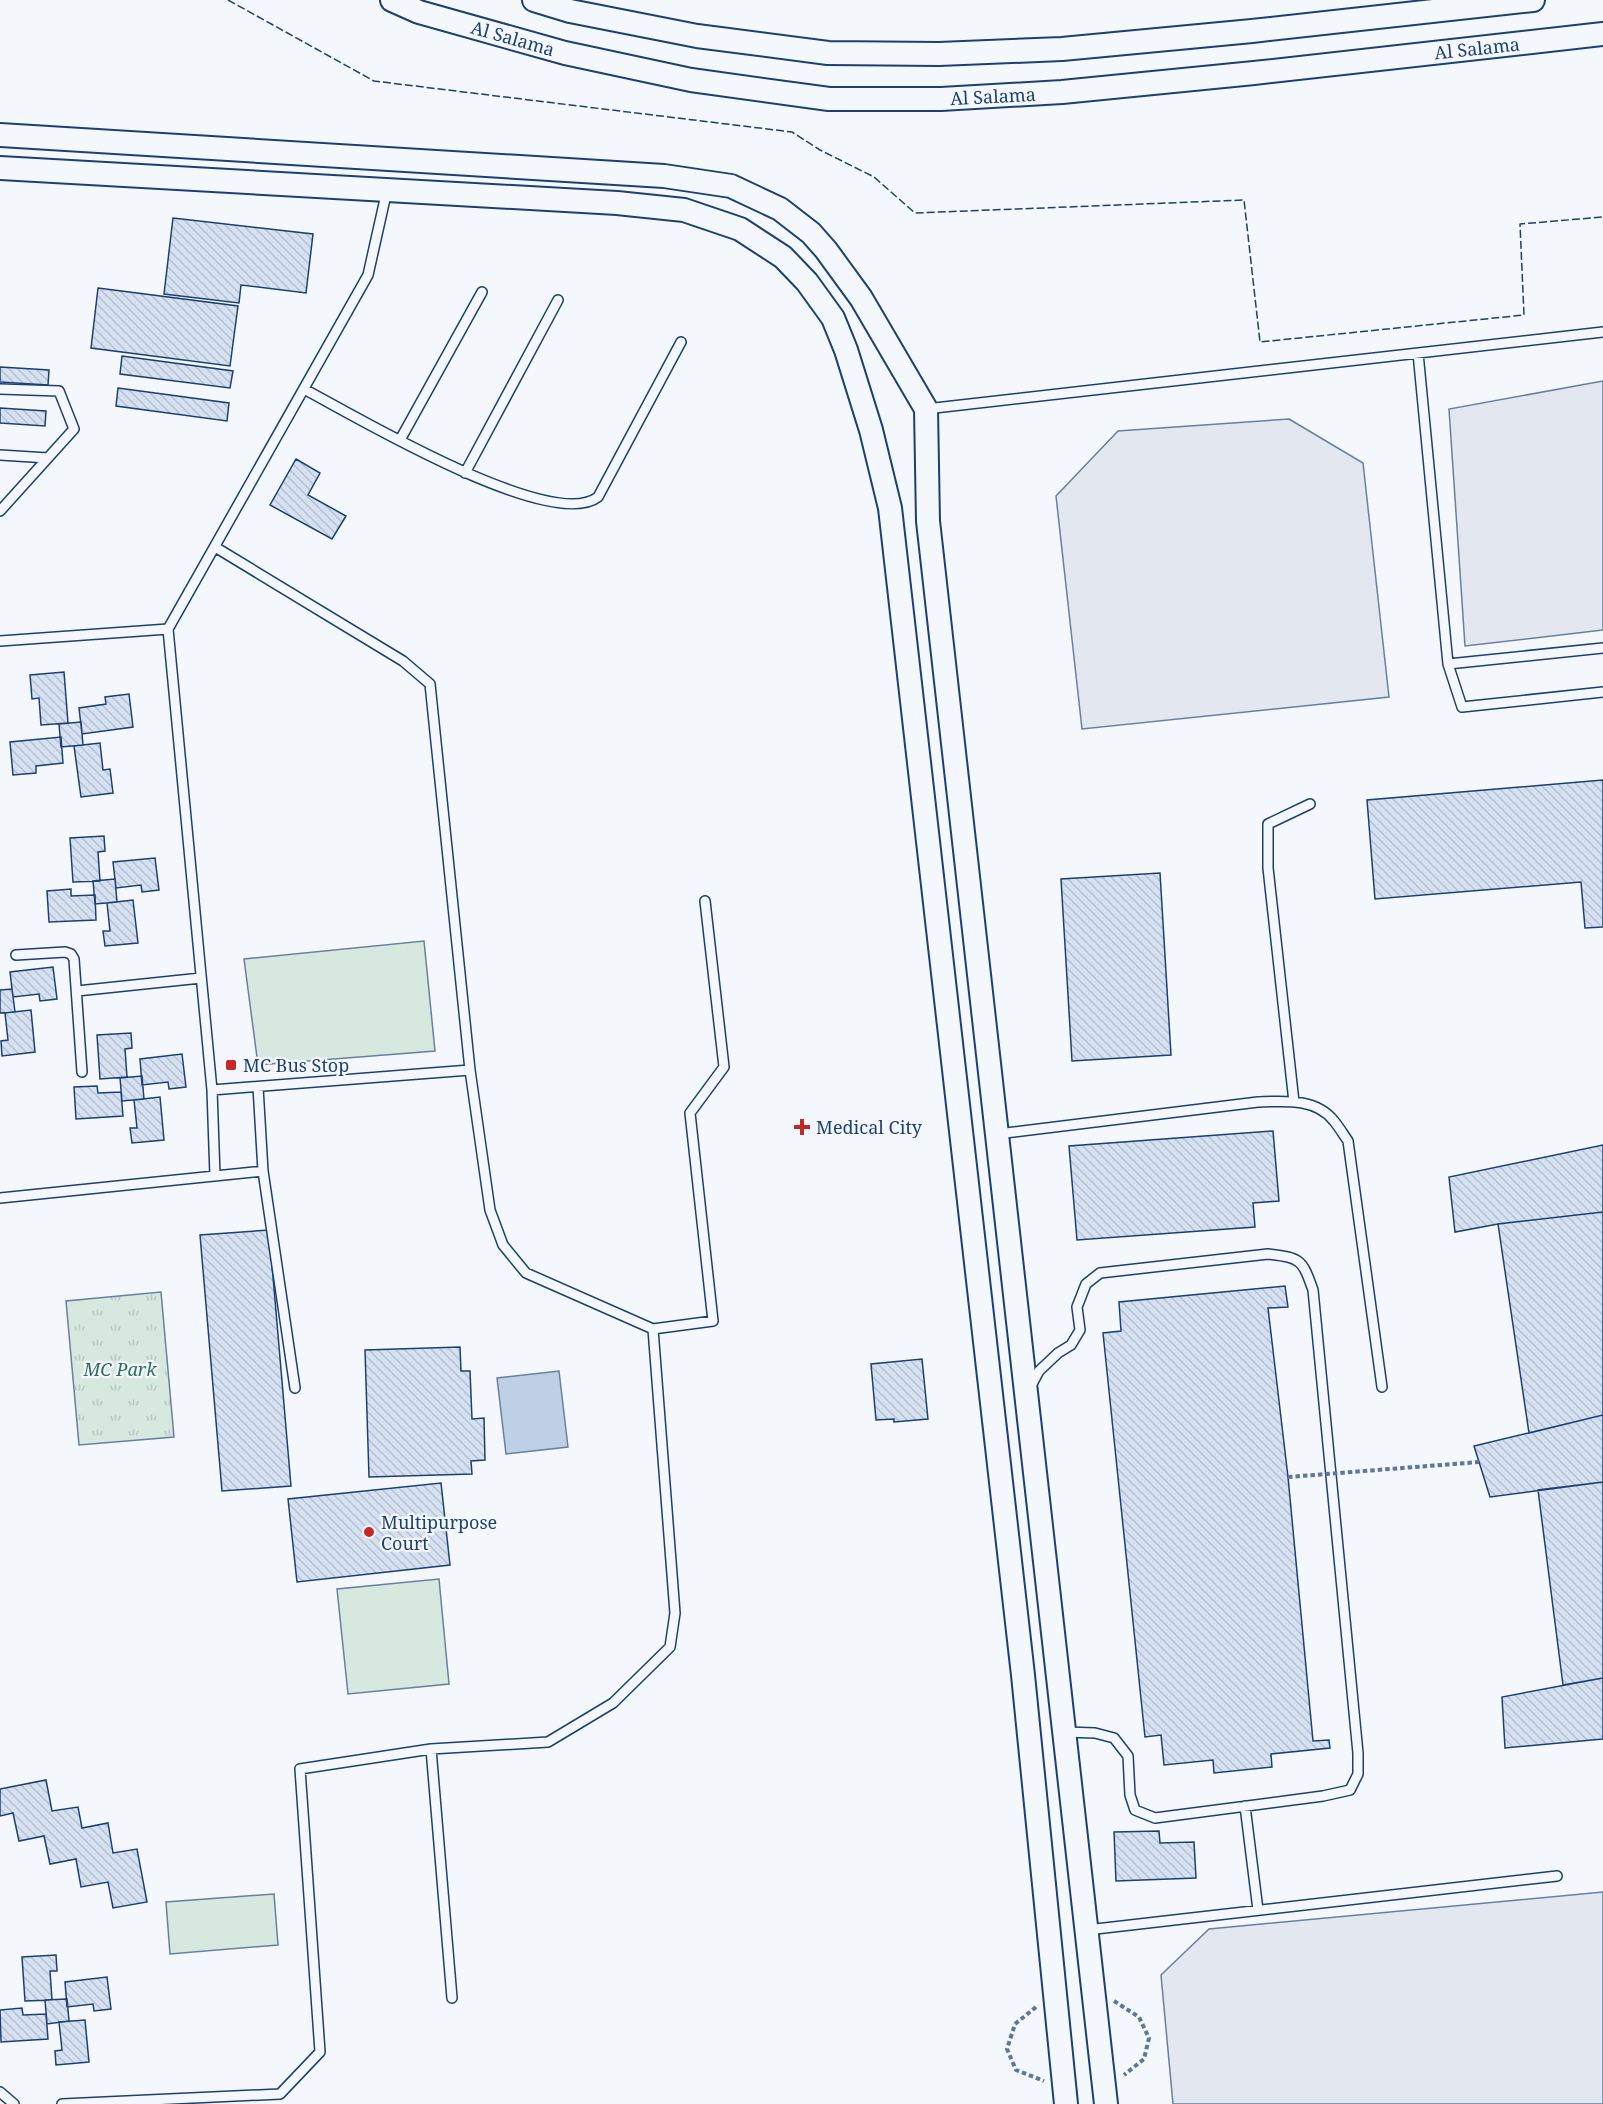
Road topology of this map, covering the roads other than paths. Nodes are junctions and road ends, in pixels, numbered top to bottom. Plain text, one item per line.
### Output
1 (392, 0) edge
2 (534, 0) edge
3 (1533, 0) edge
4 (1603, 34) edge
5 (0, 135) edge
6 (0, 168) edge
7 (387, 190) junction
8 (482, 292) dead end
9 (861, 298) junction
10 (558, 300) dead end
11 (833, 318) junction
12 (1603, 332) edge
13 (681, 342) dead end
14 (1418, 353) junction
15 (0, 389) edge
16 (304, 389) junction
17 (926, 409) junction
18 (400, 440) junction
19 (0, 455) edge
20 (48, 458) junction
21 (465, 473) junction
22 (0, 511) edge
23 (215, 547) junction
24 (168, 629) junction
25 (0, 641) edge
26 (1603, 648) edge
27 (1448, 664) junction
28 (1603, 693) edge
29 (1310, 804) dead end
30 (705, 901) dead end
31 (16, 955) dead end
32 (201, 978) junction
33 (77, 991) junction
34 (470, 1070) junction
35 (82, 1072) dead end
36 (258, 1087) junction
37 (212, 1090) junction
38 (1294, 1102) junction
39 (997, 1134) junction
40 (263, 1171) junction
41 (215, 1176) junction
42 (0, 1198) edge
43 (653, 1329) junction
44 (1382, 1387) dead end
45 (295, 1388) dead end
46 (1026, 1394) junction
47 (1065, 1732) junction
48 (431, 1749) junction
49 (1245, 1806) junction
50 (1557, 1876) dead end
51 (1258, 1910) junction
52 (1087, 1930) junction
53 (452, 1998) dead end
54 (0, 2092) edge
55 (14, 2104) edge
56 (62, 2104) edge
57 (1066, 2104) edge
58 (1107, 2104) edge

1 - 4 street, Al Salama
2 - 3 street
5 - 9 street
6 - 7 street
7 - 11 street
7 - 16 lane
8 - 18 lane
9 - 11 street
9 - 17 street
10 - 21 lane
11 - 57 street
12 - 14 lane
13 - 21 lane
14 - 17 lane
14 - 27 lane
15 - 20 lane
16 - 18 lane
16 - 23 lane
17 - 39 street
18 - 21 lane
19 - 20 lane
20 - 22 lane
23 - 24 lane
23 - 34 lane
24 - 25 lane
24 - 32 lane
26 - 27 lane
27 - 28 lane
29 - 38 lane
30 - 43 lane
31 - 33 lane
32 - 33 lane
32 - 37 lane
33 - 35 lane
34 - 36 lane
34 - 43 lane
36 - 37 lane
36 - 40 lane
37 - 41 lane
38 - 39 lane
38 - 44 lane
39 - 46 street
40 - 41 lane
40 - 45 lane
41 - 42 lane
43 - 48 lane
46 - 47 street
46 - 49 lane
47 - 49 lane
47 - 52 street
48 - 53 lane
48 - 56 lane
49 - 51 lane
50 - 51 lane
51 - 52 lane
52 - 58 street
54 - 55 lane

